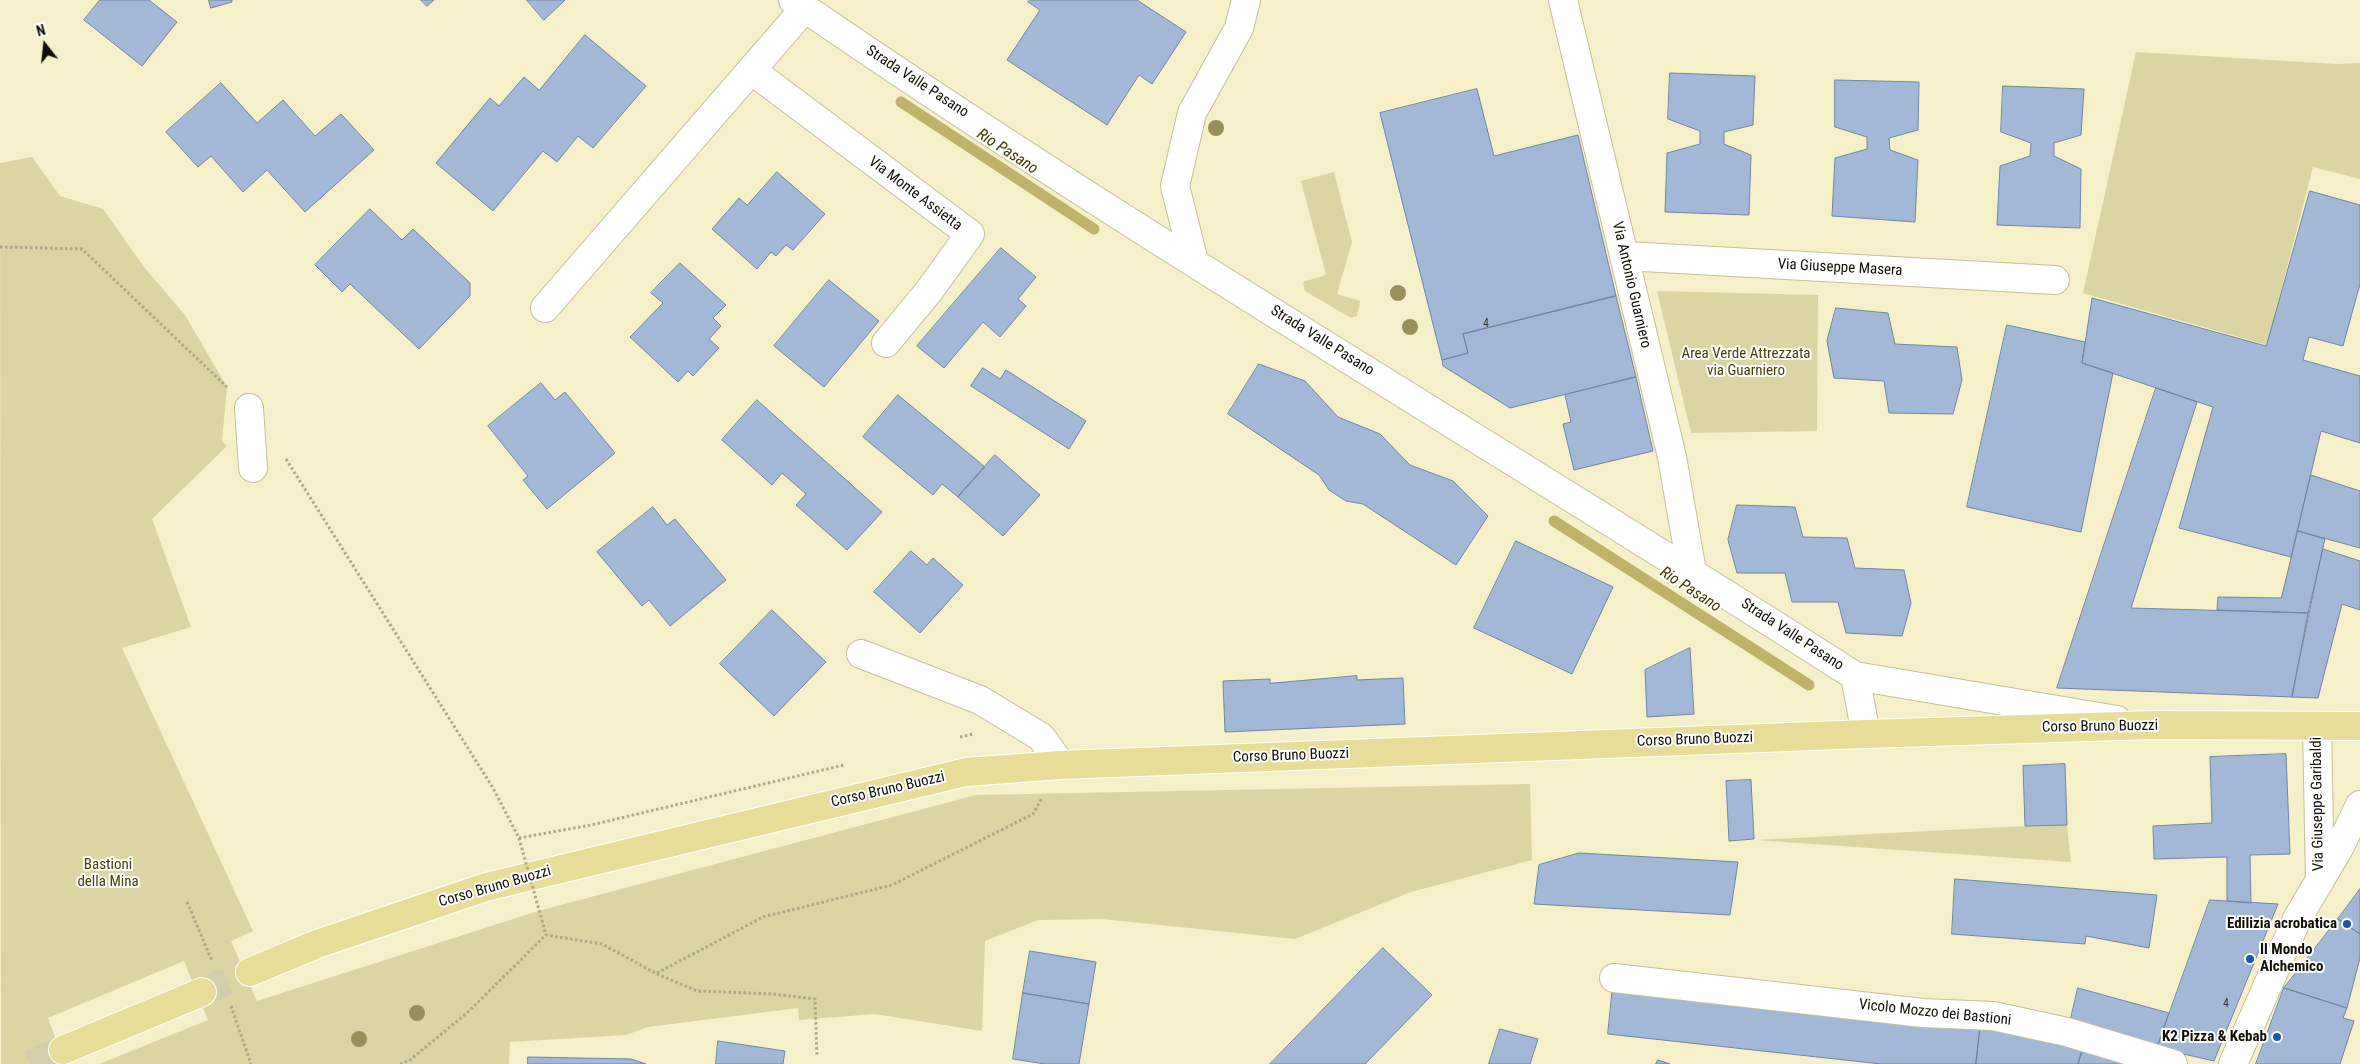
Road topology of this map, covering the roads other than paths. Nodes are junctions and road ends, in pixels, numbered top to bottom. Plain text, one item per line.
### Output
1 (1246, 0) edge
2 (1563, 0) edge
3 (799, 4) edge
4 (751, 70) junction
5 (1625, 256) junction
6 (1194, 262) junction
7 (2056, 280) dead end
8 (545, 308) dead end
9 (886, 343) dead end
10 (248, 408) dead end
11 (253, 468) dead end
12 (1692, 572) junction
13 (861, 654) dead end
14 (1855, 676) junction
15 (2153, 726) junction
16 (2317, 726) junction
17 (2360, 726) edge
18 (1866, 734) junction
19 (1061, 765) junction
20 (2360, 805) edge
21 (2360, 826) edge
22 (2338, 848) junction
23 (2320, 881) junction
24 (250, 972) tunnel mouth
25 (1614, 978) dead end
26 (202, 992) tunnel mouth
27 (63, 1050) tunnel mouth
28 (2173, 1064) edge
29 (2233, 1064) edge

1 - 6 street
2 - 5 street, Via Antonio Guarniero
3 - 4 street
3 - 6 street, Strada Valle Pasano
4 - 8 street
4 - 9 street, Via Monte Assietta
5 - 7 street, Via Giuseppe Masera
5 - 12 street, Via Antonio Guarniero
6 - 12 street, Strada Valle Pasano
10 - 11 street
12 - 14 street, Strada Valle Pasano
13 - 19 street
14 - 15 street, Strada Valle Pasano
14 - 18 street, Strada Valle Pasano
15 - 16 main road, Corso Bruno Buozzi
15 - 18 main road, Corso Bruno Buozzi
16 - 17 main road, Corso Bruno Buozzi
16 - 23 street, Via Giuseppe Garibaldi
18 - 19 main road, Corso Bruno Buozzi
19 - 24 main road, Corso Bruno Buozzi
20 - 22 street, Via Giuseppe Garibaldi
21 - 22 street
22 - 23 street, Via Giuseppe Garibaldi
23 - 29 street, Via Giuseppe Garibaldi
25 - 28 street, Vicolo Mozzo dei Bastioni
26 - 27 main road

